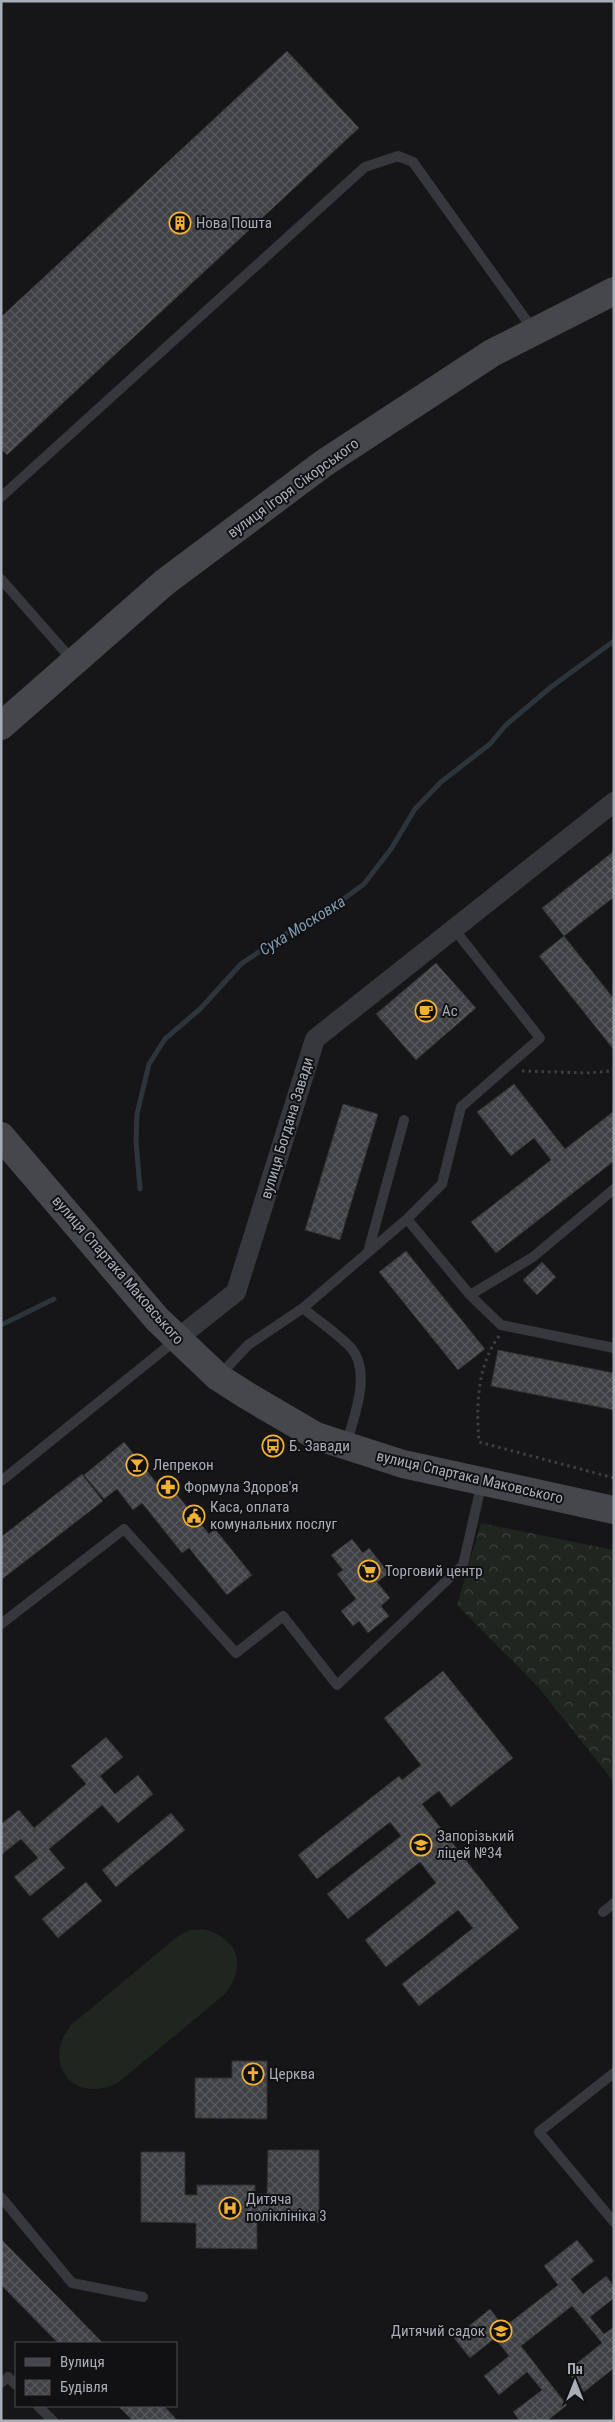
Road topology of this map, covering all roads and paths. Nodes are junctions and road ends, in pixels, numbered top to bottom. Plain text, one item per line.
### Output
1 (614, 291) edge
2 (535, 332) junction
3 (1, 497) edge
4 (1, 579) edge
5 (74, 662) junction
6 (1, 726) edge
7 (614, 802) edge
8 (454, 929) junction
9 (404, 1120) dead end
10 (1, 1136) edge
11 (614, 1189) edge
12 (407, 1219) junction
13 (368, 1252) junction
14 (470, 1295) junction
15 (303, 1308) junction
16 (177, 1339) junction
17 (614, 1348) edge
18 (218, 1377) junction
19 (345, 1446) junction
20 (1, 1481) edge
21 (482, 1481) junction
22 (614, 1510) edge
23 (1, 1624) edge
24 (614, 1903) edge
25 (603, 1912) dead end
26 (614, 2073) edge
27 (1, 2197) edge
28 (614, 2222) edge
29 (143, 2297) dead end
30 (4, 2377) edge
31 (15, 2384) edge
32 (39, 2407) edge
33 (53, 2421) edge

1 - 2 main road, вулиця Ігоря Сікорського
2 - 3 lane
2 - 5 main road, вулиця Ігоря Сікорського
4 - 5 lane
5 - 6 main road, вулиця Ігоря Сікорського
7 - 8 street, вулиця Богдана Завади
8 - 12 lane
8 - 16 street, вулиця Богдана Завади
9 - 13 lane
10 - 16 main road, вулиця Спартака Маковського
11 - 14 lane
12 - 13 lane
12 - 14 lane
13 - 15 lane
14 - 17 lane
15 - 18 lane
15 - 19 lane
16 - 18 main road, вулиця Спартака Маковського
16 - 20 lane, вулиця Богдана Завади
18 - 19 main road, вулиця Спартака Маковського
19 - 21 main road, вулиця Спартака Маковського
21 - 22 main road, вулиця Спартака Маковського
21 - 23 lane
24 - 25 lane
26 - 28 lane
27 - 29 lane
30 - 31 lane
32 - 33 lane

